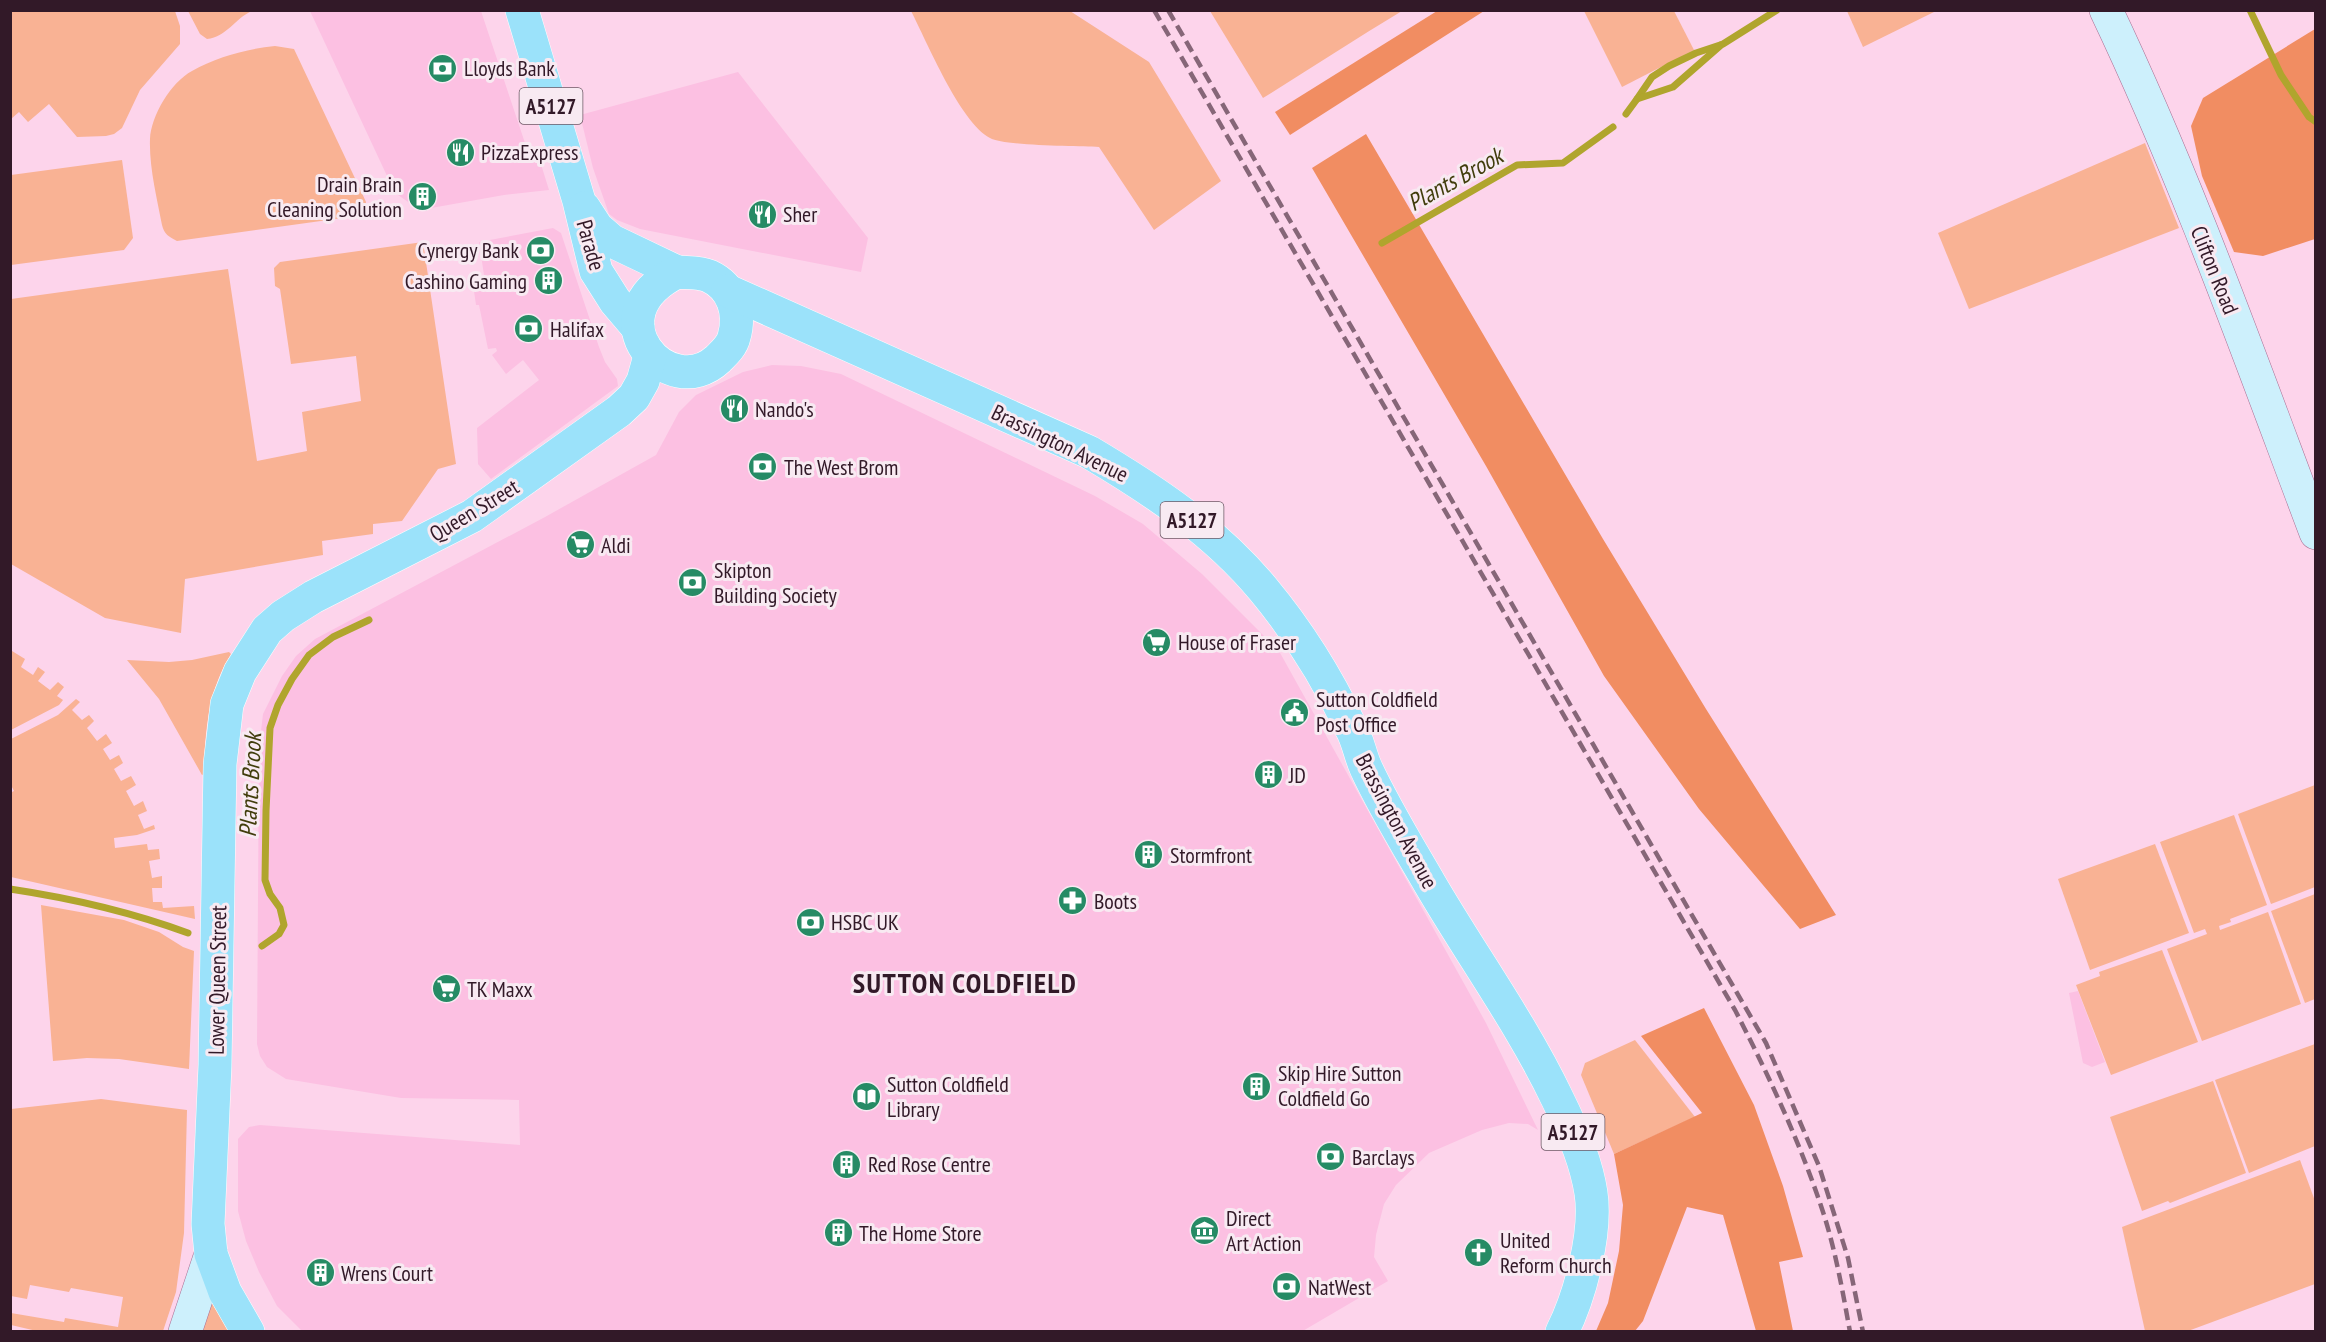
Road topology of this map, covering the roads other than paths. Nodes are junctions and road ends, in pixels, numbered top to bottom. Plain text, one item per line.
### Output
1 (522, 10) edge
2 (2106, 10) edge
3 (579, 201) junction
4 (677, 272) junction
5 (728, 291) junction
6 (644, 342) junction
7 (2316, 533) edge
8 (267, 630) joint
9 (211, 1254) junction
10 (184, 1332) edge
11 (248, 1332) edge
12 (1562, 1332) edge

1 - 3 main road, A5127
2 - 7 street, Clifton Road
3 - 4 main road, Parade / A5127
3 - 6 main road, Parade / A5127
4 - 5 main road
4 - 6 main road
5 - 6 main road
5 - 12 main road, Brassington Avenue / A5127
6 - 8 main road, Queen Street
8 - 9 main road, Lower Queen Street
9 - 10 street
9 - 11 main road, Lower Queen Street

